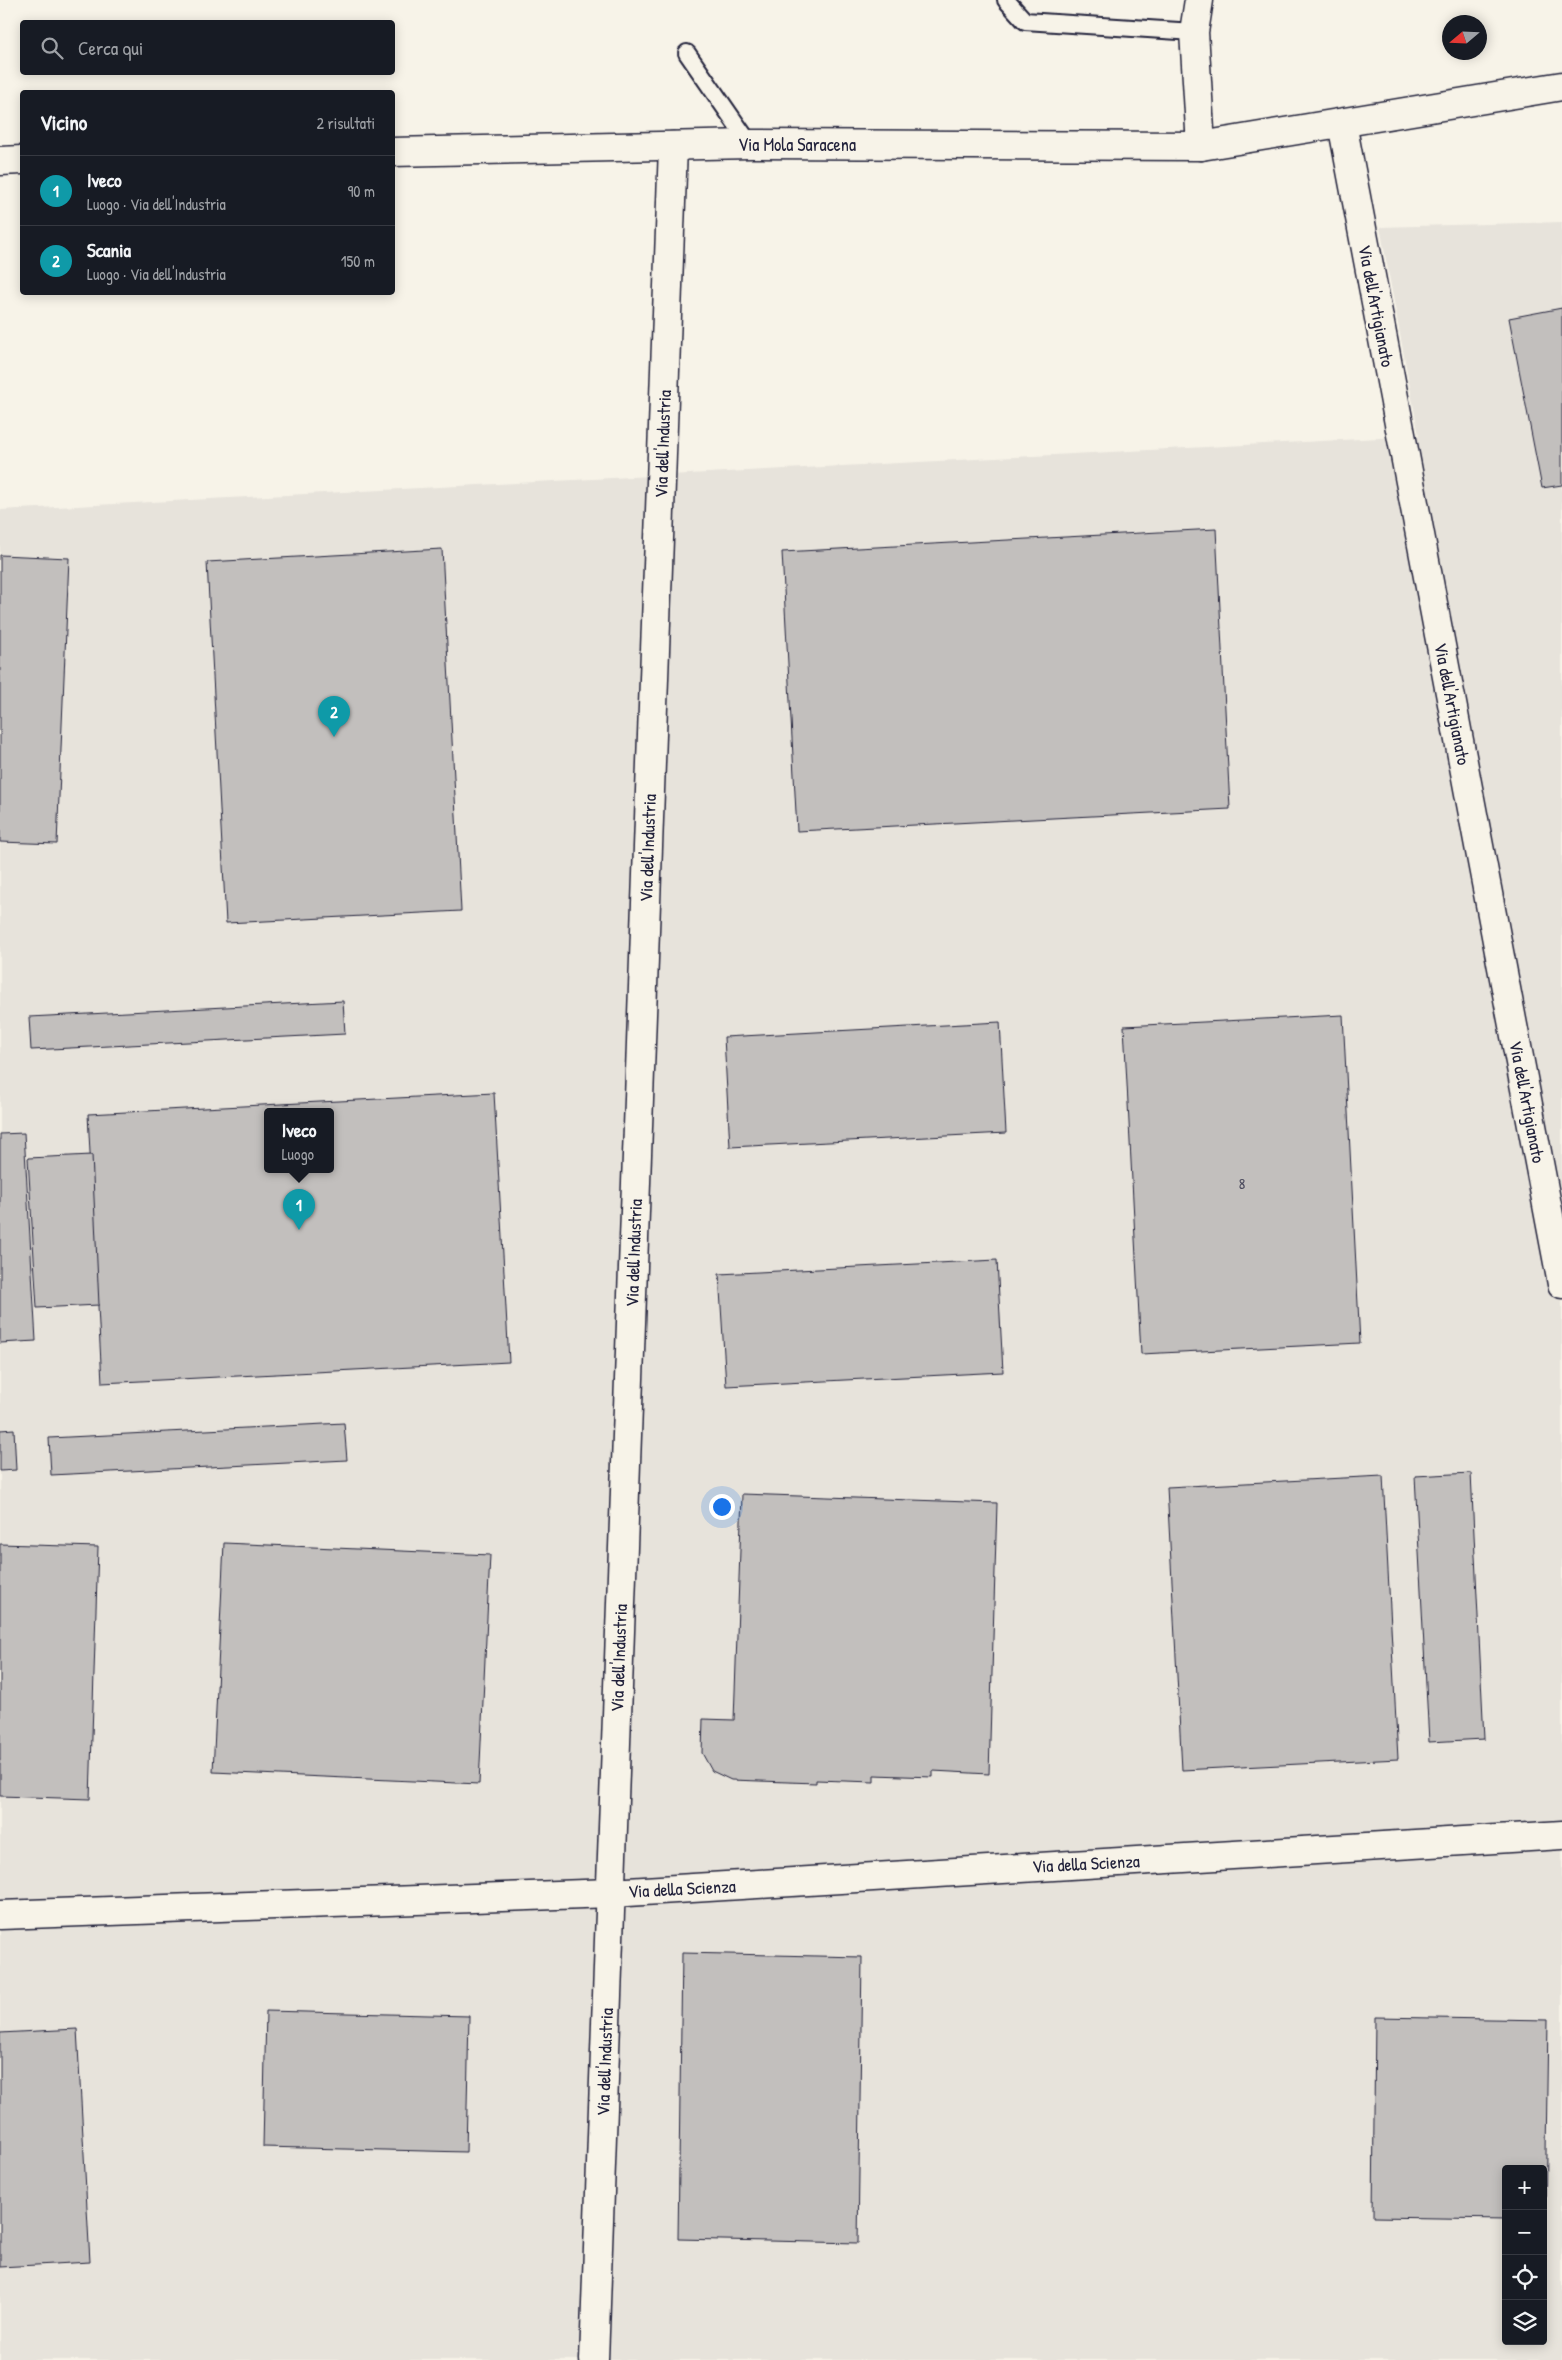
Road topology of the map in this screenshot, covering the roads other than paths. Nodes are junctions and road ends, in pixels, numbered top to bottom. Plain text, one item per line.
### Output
1 (1006, 0) edge
2 (1199, 0) edge
3 (1194, 32) junction
4 (687, 53) dead end
5 (1562, 86) edge
6 (1342, 123) junction
7 (750, 144) junction
8 (673, 146) junction
9 (1201, 146) junction
10 (395, 152) edge
11 (20, 160) edge
12 (0, 161) edge
13 (1562, 1284) edge
14 (1562, 1835) edge
15 (611, 1893) junction
16 (0, 1915) edge
17 (594, 2360) edge

1 - 3 lane
2 - 3 street
3 - 9 street
4 - 7 lane
5 - 6 street, Via Mola Saracena
6 - 9 street, Via Mola Saracena
6 - 13 street, Via dell'Artigianato
7 - 8 street, Via Mola Saracena
7 - 9 street, Via Mola Saracena
8 - 10 street, Via Mola Saracena
8 - 15 street, Via dell'Industria
11 - 12 street
14 - 15 street, Via della Scienza
15 - 16 street, Via della Scienza
15 - 17 street, Via dell'Industria

